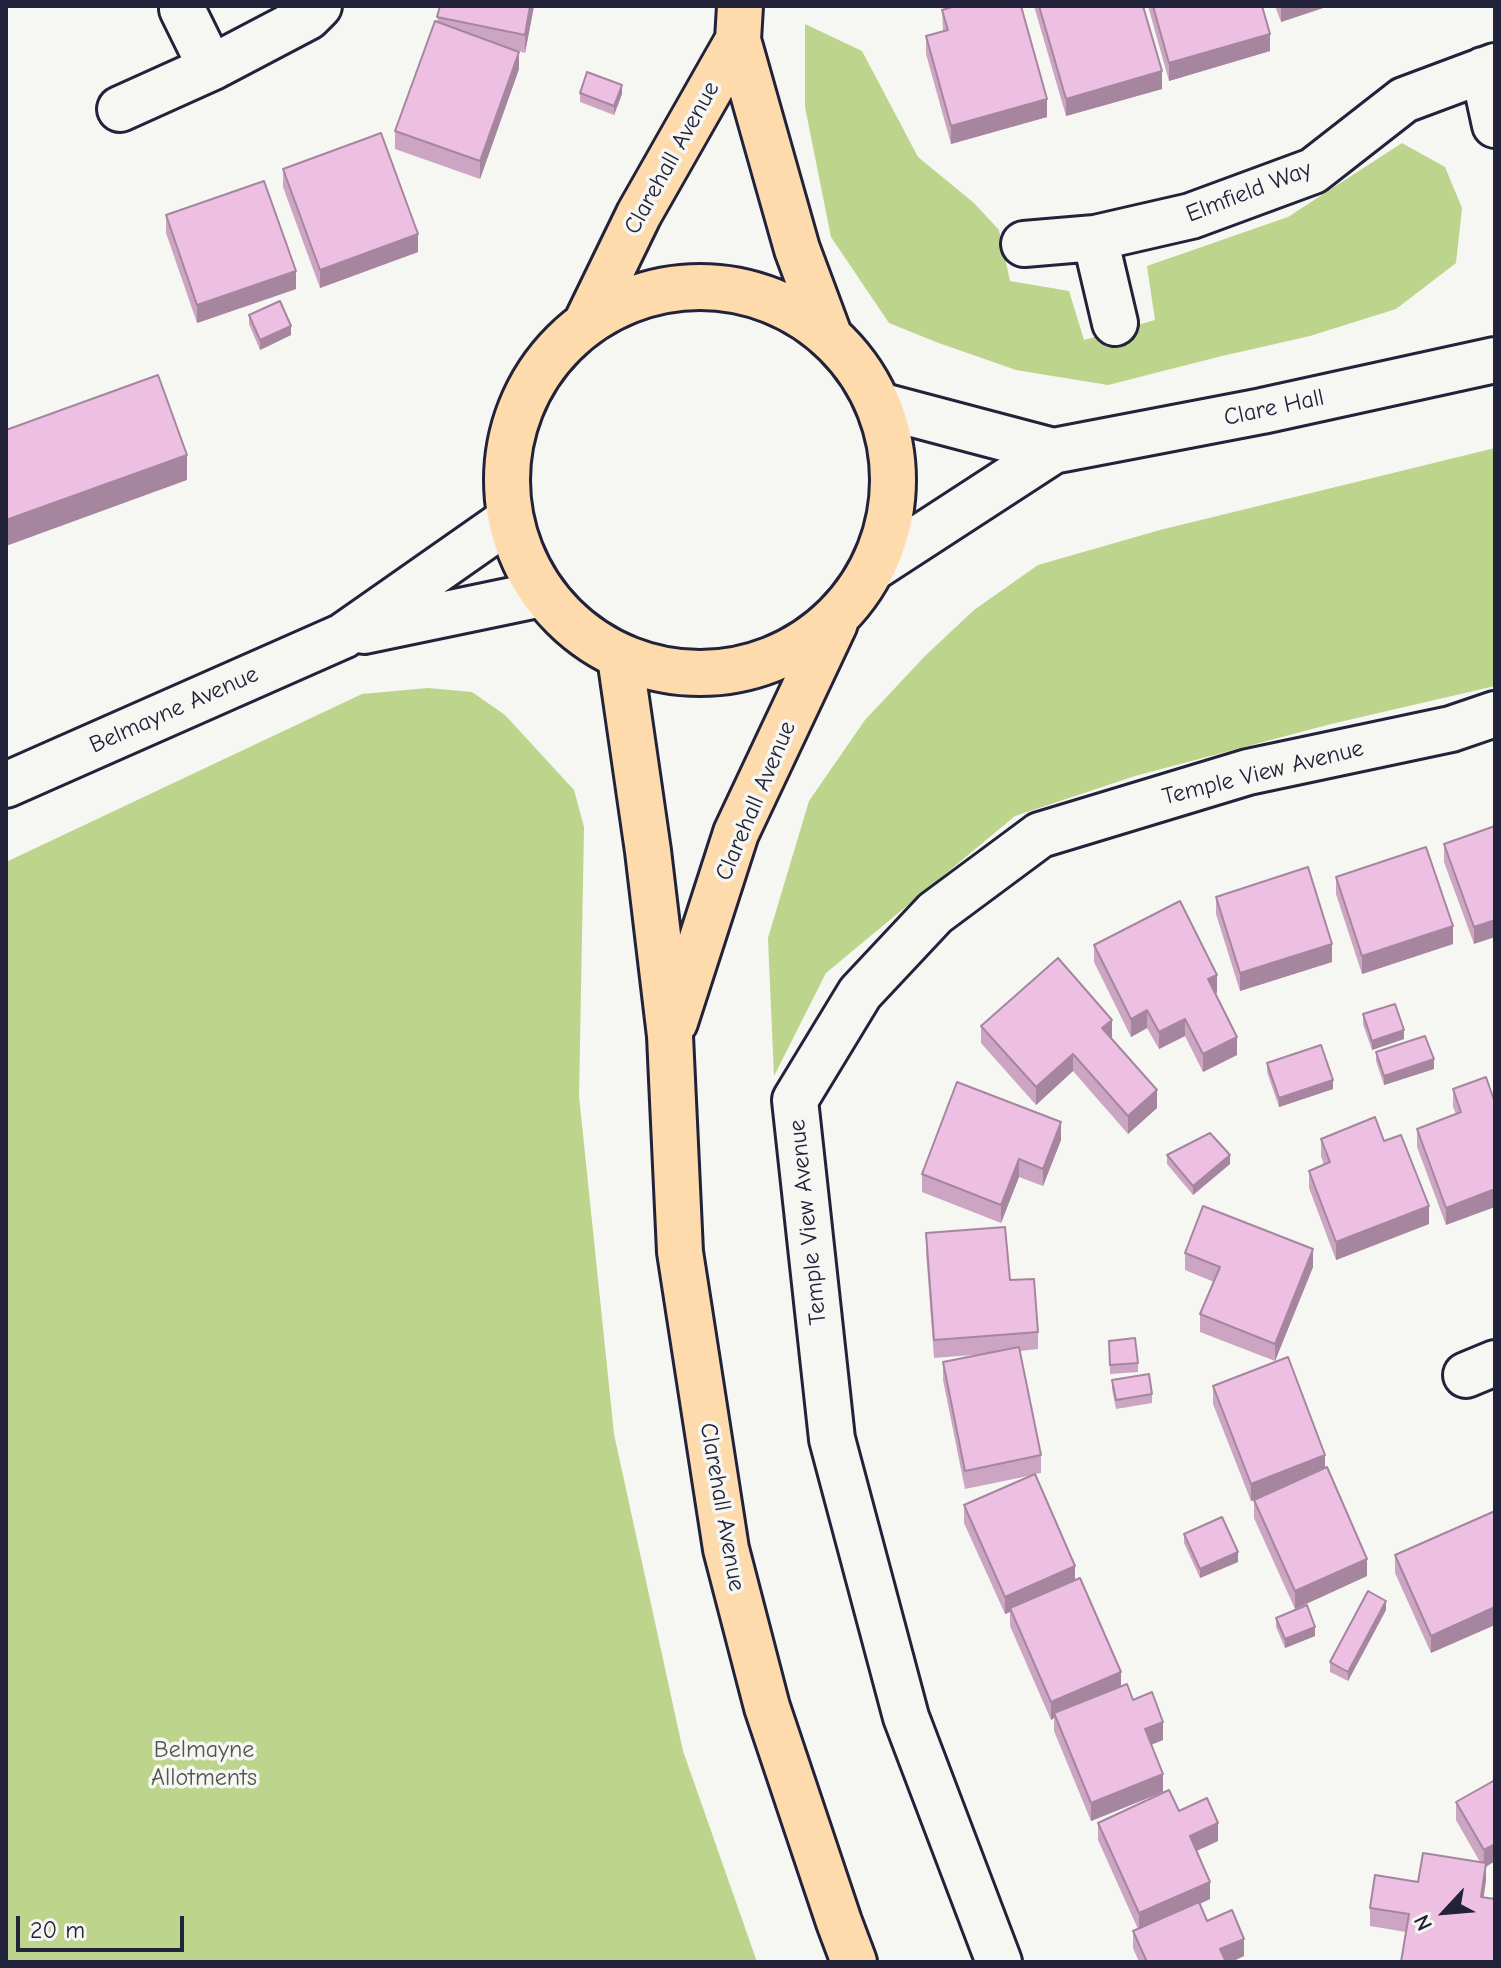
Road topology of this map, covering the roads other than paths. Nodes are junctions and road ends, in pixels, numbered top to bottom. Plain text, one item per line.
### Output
1 (319, 6) edge
2 (182, 9) dead end
3 (739, 23) edge
4 (211, 68) junction
5 (1489, 68) edge
6 (120, 109) dead end
7 (1495, 125) edge
8 (1095, 238) junction
9 (1024, 244) dead end
10 (587, 321) junction
11 (1115, 323) dead end
12 (829, 335) junction
13 (1495, 360) edge
14 (879, 405) junction
15 (1053, 451) junction
16 (510, 519) junction
17 (873, 568) junction
18 (542, 594) junction
19 (838, 617) junction
20 (343, 636) junction
21 (620, 657) junction
22 (1495, 714) edge
23 (6, 785) edge
24 (670, 1036) junction
25 (854, 1962) edge
26 (999, 1962) edge

1 - 4 street
2 - 4 street
3 - 10 main road, Clarehall Avenue
3 - 12 main road, Clarehall Avenue
4 - 6 street
5 - 7 street
5 - 8 street, Elmfield Way
8 - 9 street, Elmfield Way
8 - 11 street
10 - 12 main road
10 - 16 main road
12 - 14 main road
13 - 15 street, Clare Hall
14 - 15 street, Clare Hall
14 - 17 main road
15 - 17 street, Clare Hall
16 - 18 main road
16 - 20 street, Belmayne Avenue
17 - 19 main road
18 - 20 street, Belmayne Avenue
18 - 21 main road
19 - 21 main road
19 - 24 main road, Clarehall Avenue
20 - 23 street, Belmayne Avenue
21 - 24 main road, Clarehall Avenue
22 - 26 street, Temple View Avenue
24 - 25 main road, Clarehall Avenue

